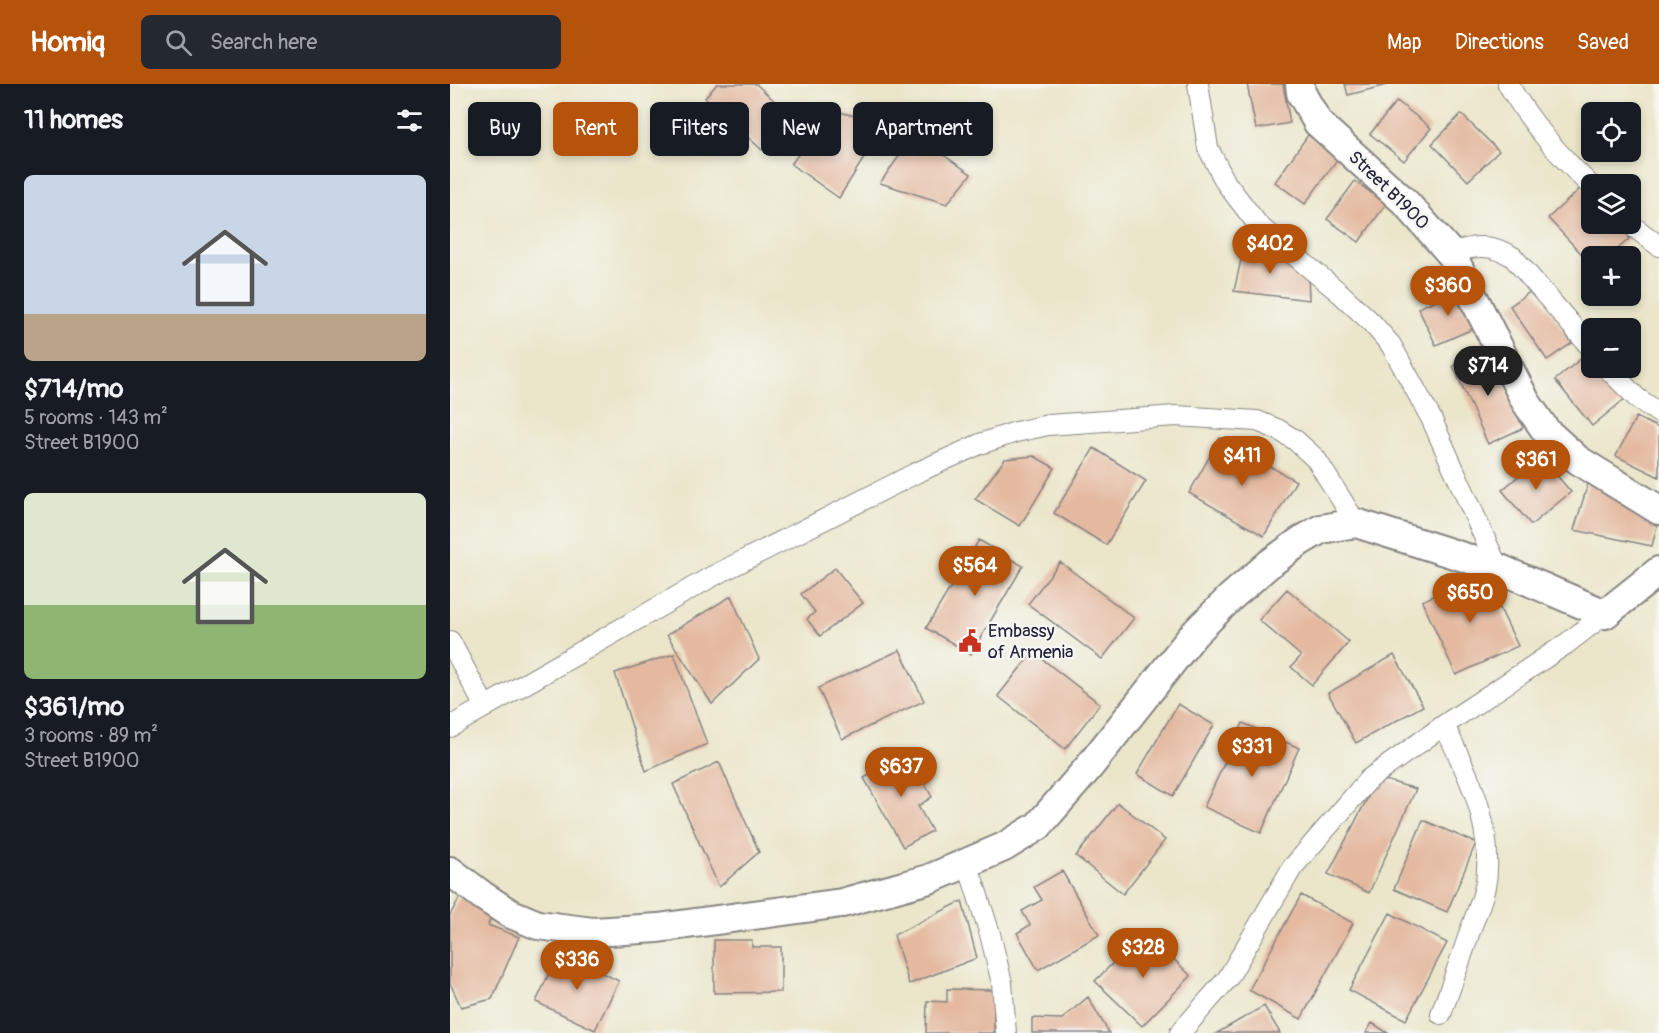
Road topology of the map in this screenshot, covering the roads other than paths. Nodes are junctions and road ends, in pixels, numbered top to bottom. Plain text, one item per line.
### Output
1 (1198, 84) edge
2 (1300, 84) edge
3 (1508, 84) edge
4 (1581, 176) edge
5 (1641, 232) edge
6 (1659, 246) edge
7 (1452, 255) junction
8 (1581, 336) edge
9 (1617, 378) edge
10 (1659, 413) edge
11 (1659, 510) edge
12 (1356, 523) junction
13 (1498, 568) junction
14 (1659, 572) edge
15 (1605, 614) junction
16 (450, 641) edge
17 (485, 707) junction
18 (1444, 725) junction
19 (450, 727) edge
20 (967, 862) junction
21 (450, 871) edge
22 (1441, 1014) dead end
23 (1006, 1033) edge
24 (1180, 1033) edge

1 - 13 street
2 - 7 street, Street B1900
3 - 4 street
5 - 6 street
7 - 8 street
7 - 11 street, Street B1900
9 - 10 street
12 - 13 street
12 - 17 street
12 - 20 street
13 - 15 street
14 - 15 street
15 - 18 street
16 - 17 street
17 - 19 street
18 - 22 street
18 - 24 street
20 - 21 street
20 - 23 street

